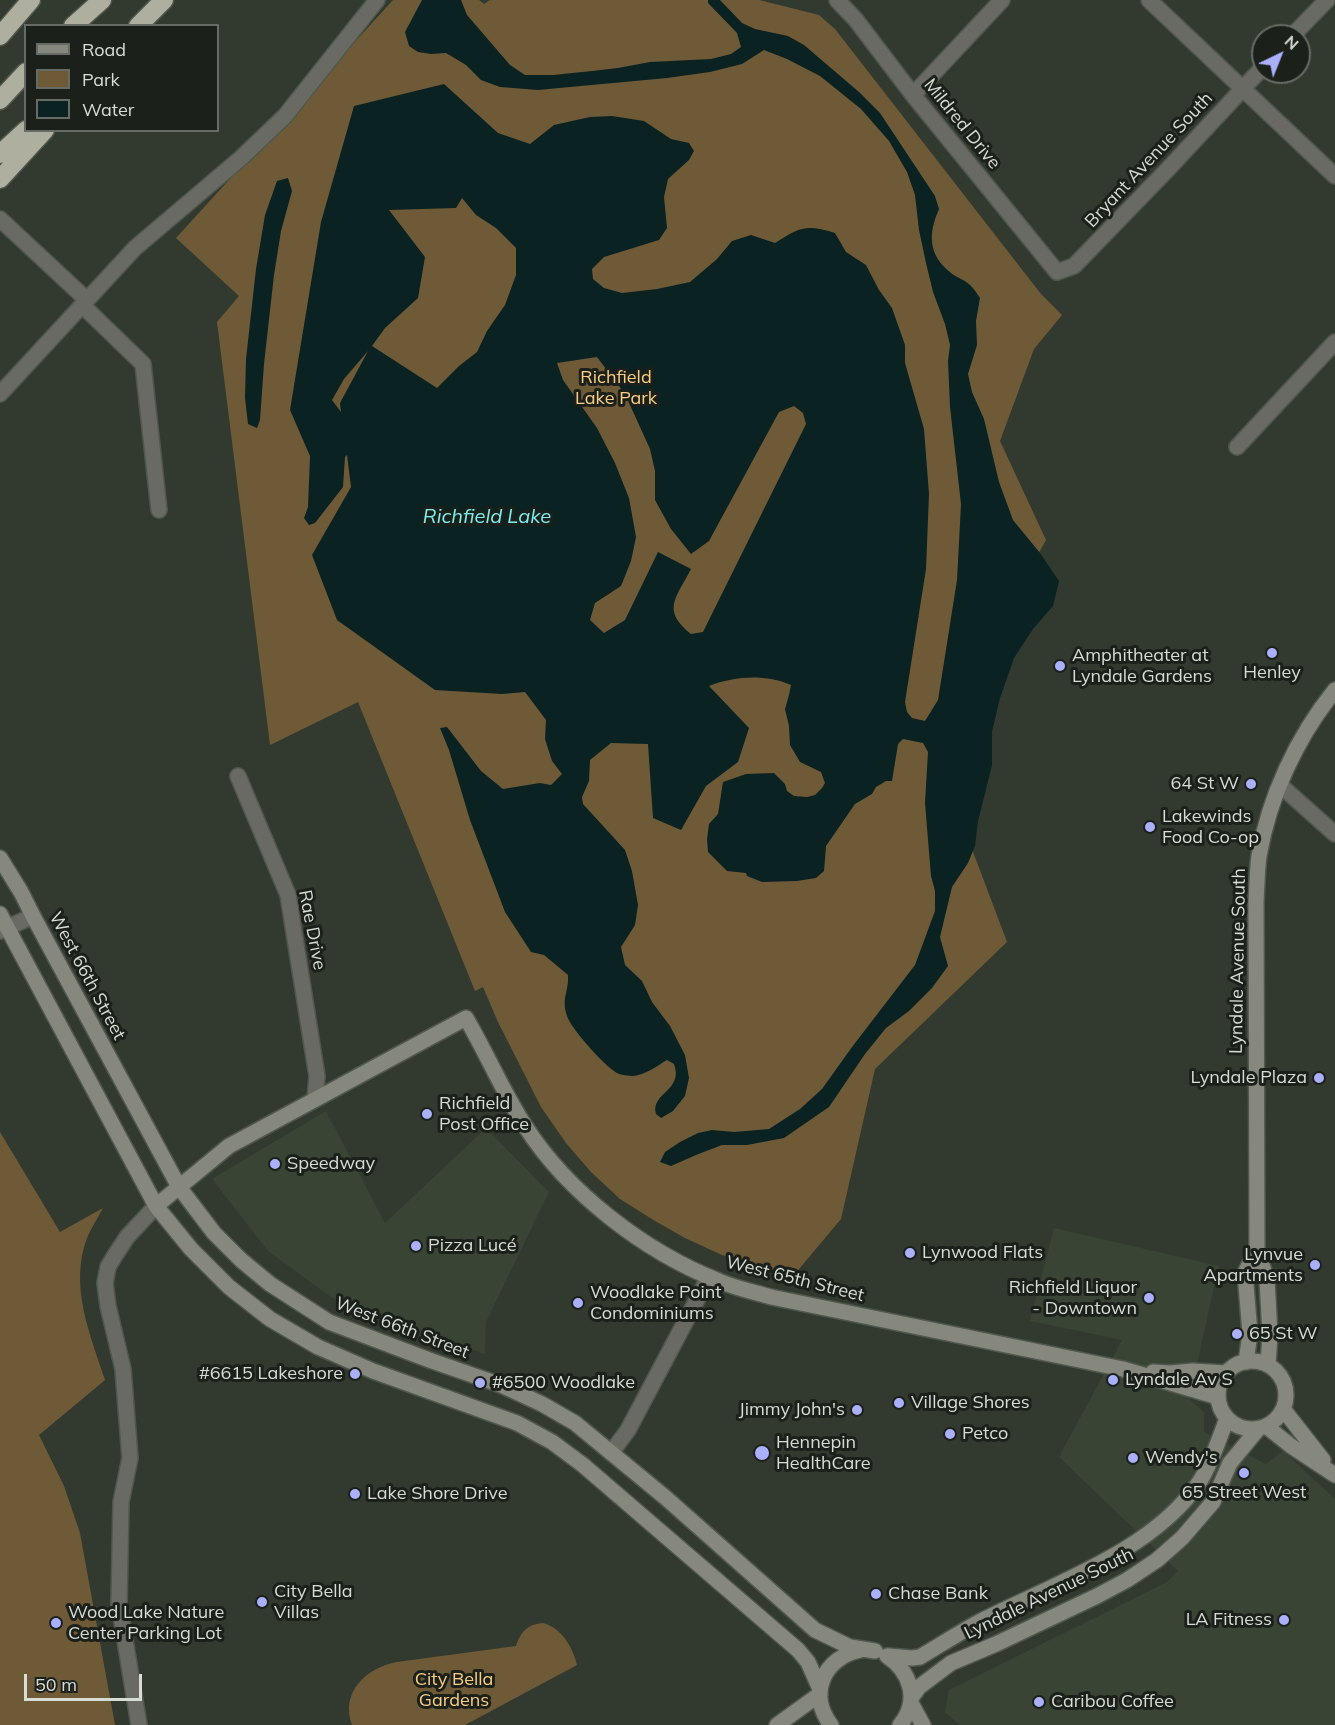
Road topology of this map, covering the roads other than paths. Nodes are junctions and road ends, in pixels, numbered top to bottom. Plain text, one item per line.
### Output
1 (31, 0) edge
2 (94, 0) edge
3 (102, 0) edge
4 (164, 0) edge
5 (377, 0) edge
6 (837, 0) edge
7 (1002, 0) edge
8 (1149, 0) edge
9 (1327, 0) edge
10 (73, 24) edge
11 (73, 24) edge
12 (140, 24) edge
13 (1304, 24) edge
14 (0, 36) edge
15 (24, 74) edge
16 (1251, 80) edge
17 (1242, 89) junction
18 (913, 95) junction
19 (0, 100) edge
20 (24, 132) edge
21 (43, 132) edge
22 (0, 154) edge
23 (1335, 176) edge
24 (0, 179) edge
25 (0, 219) edge
26 (1057, 272) joint
27 (85, 302) junction
28 (1335, 342) edge
29 (0, 394) edge
30 (1237, 447) dead end
31 (159, 510) dead end
32 (1335, 690) edge
33 (238, 776) dead end
34 (1280, 785) junction
35 (1335, 834) edge
36 (0, 858) edge
37 (0, 914) edge
38 (33, 916) junction
39 (4, 930) edge
40 (315, 1100) junction
41 (179, 1187) junction
42 (156, 1206) junction
43 (1257, 1249) junction
44 (709, 1277) junction
45 (1246, 1362) junction
46 (1268, 1365) junction
47 (1123, 1369) junction
48 (1226, 1373) junction
49 (1218, 1397) junction
50 (1283, 1409) junction
51 (1227, 1418) junction
52 (1262, 1427) junction
53 (611, 1452) junction
54 (1335, 1474) edge
55 (881, 1653) junction
56 (820, 1692) junction
57 (911, 1700) junction
58 (139, 1725) edge
59 (777, 1725) edge
60 (831, 1725) edge
61 (900, 1725) edge
62 (923, 1725) edge

1 - 14 highway
2 - 10 highway
3 - 11 highway
4 - 12 highway
5 - 27 street
6 - 18 street, Mildred Drive
7 - 18 street
8 - 17 street
9 - 13 street
15 - 19 highway
16 - 17 street, Bryant Avenue South
17 - 23 street
17 - 26 street, Bryant Avenue South
18 - 26 street, Mildred Drive
20 - 22 highway
21 - 24 highway
25 - 27 street
27 - 29 street
27 - 31 street
28 - 30 street
32 - 34 main road, Lyndale Avenue South
33 - 40 street, Rae Drive
34 - 35 street
34 - 43 main road, Lyndale Avenue South
36 - 38 main road, West 66th Street
37 - 39 main road
38 - 39 street
38 - 41 main road, West 66th Street
39 - 42 main road
40 - 41 main road
40 - 44 main road, West 65th Street
41 - 42 main road
41 - 53 main road, West 66th Street
42 - 56 main road
42 - 58 street
43 - 45 main road, Lyndale Avenue South
43 - 46 main road, Lyndale Avenue South
44 - 47 main road, West 65th Street
44 - 53 street
45 - 46 main road
45 - 48 main road
46 - 50 main road
47 - 48 main road, West 65th Street
47 - 49 main road, West 65th Street
48 - 49 main road
49 - 51 main road
50 - 52 main road, Lyndale Avenue South
50 - 54 main road
51 - 52 main road
51 - 55 main road, Lyndale Avenue South
52 - 54 main road
52 - 57 main road, Lyndale Avenue South
53 - 55 main road, West 66th Street
55 - 56 main road
55 - 57 main road
56 - 59 main road
56 - 60 main road
57 - 61 main road, Lyndale Avenue South
57 - 62 main road

